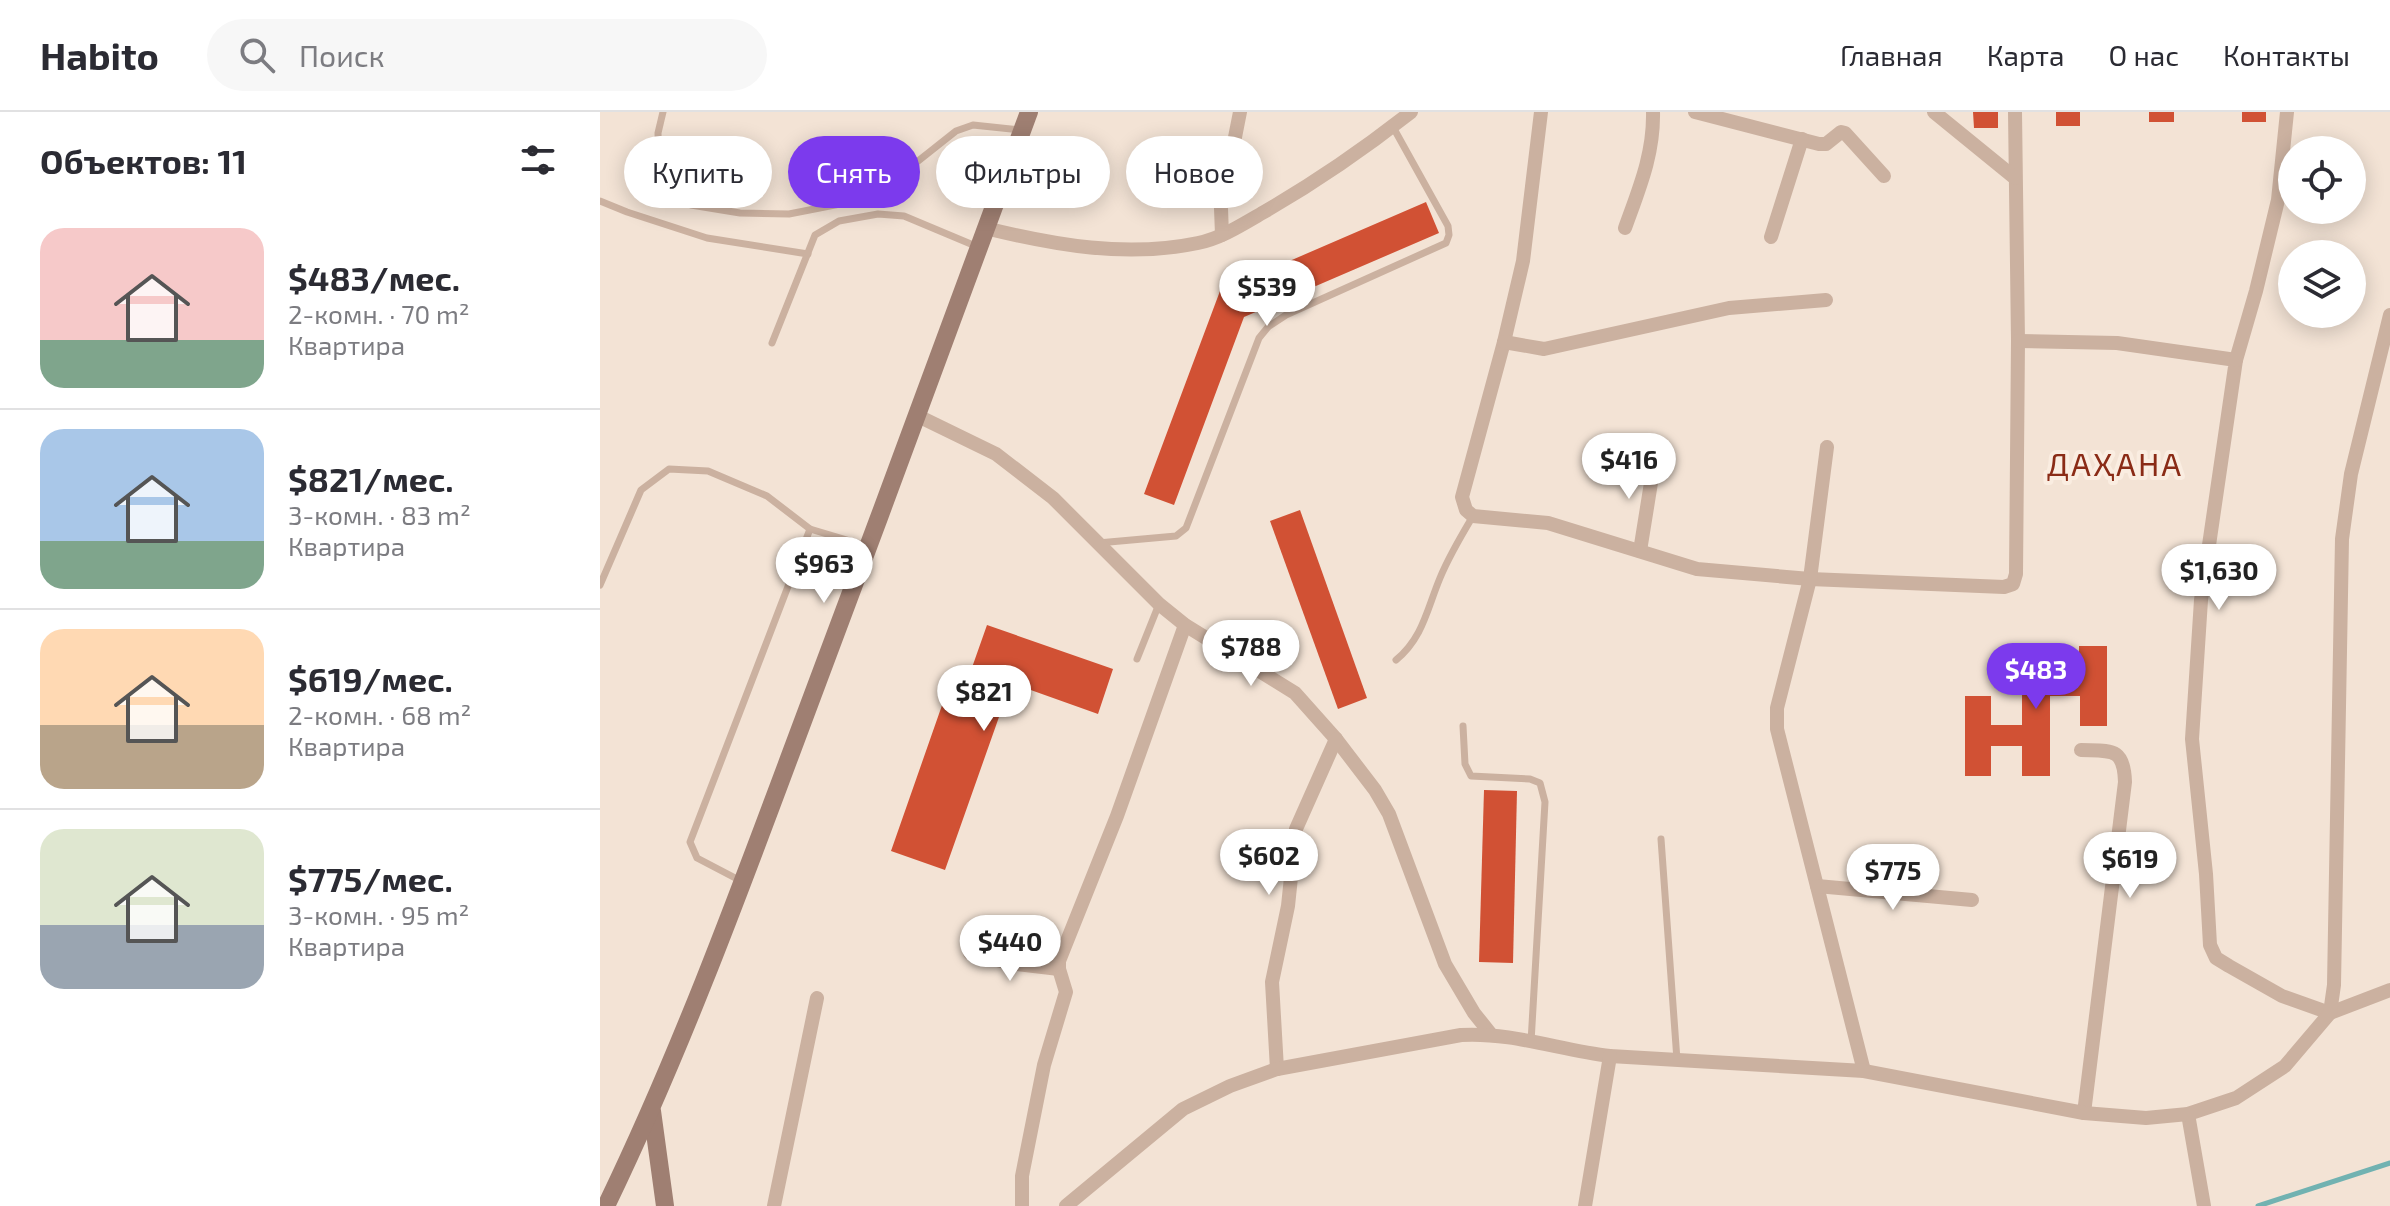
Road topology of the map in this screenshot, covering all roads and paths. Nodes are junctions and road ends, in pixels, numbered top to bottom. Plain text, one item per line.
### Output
1 (663, 112) edge
2 (1029, 112) edge
3 (1240, 112) edge
4 (1411, 112) edge
5 (1541, 112) edge
6 (1653, 112) edge
7 (1695, 112) edge
8 (1934, 112) edge
9 (2015, 112) edge
10 (2287, 112) edge
11 (1393, 127) junction
12 (1022, 130) junction
13 (1802, 139) junction
14 (1884, 176) dead end
15 (2015, 178) junction
16 (600, 201) edge
17 (985, 228) junction
18 (1625, 228) dead end
19 (1222, 235) junction
20 (1771, 237) dead end
21 (979, 247) junction
22 (808, 254) junction
23 (1826, 300) dead end
24 (2390, 315) edge
25 (2018, 341) junction
26 (1504, 342) junction
27 (772, 343) dead end
28 (2236, 360) junction
29 (918, 416) junction
30 (1827, 447) dead end
31 (1655, 458) dead end
32 (1473, 516) junction
33 (810, 529) junction
34 (1098, 543) junction
35 (869, 547) junction
36 (1640, 551) junction
37 (1810, 579) junction
38 (600, 585) edge
39 (1159, 604) junction
40 (1185, 625) junction
41 (1137, 659) dead end
42 (1396, 660) dead end
43 (1463, 726) dead end
44 (1336, 739) junction
45 (2081, 750) dead end
46 (1661, 839) dead end
47 (743, 882) junction
48 (1817, 886) junction
49 (1972, 900) dead end
50 (970, 953) dead end
51 (1059, 969) junction
52 (2390, 990) edge
53 (817, 998) dead end
54 (2330, 1013) junction
55 (1490, 1033) junction
56 (1531, 1042) junction
57 (1610, 1056) junction
58 (1677, 1060) junction
59 (1277, 1069) junction
60 (1864, 1071) junction
61 (652, 1111) junction
62 (2084, 1113) junction
63 (2188, 1114) junction
64 (606, 1206) edge
65 (665, 1206) edge
66 (774, 1206) edge
67 (1022, 1206) edge
68 (1066, 1206) edge
69 (1585, 1206) edge
70 (2204, 1206) edge

1 - 12 lane
2 - 12 main road
3 - 19 street
4 - 11 street
5 - 26 street
6 - 18 street
7 - 13 street
8 - 15 street
9 - 15 street
10 - 28 street
11 - 19 street
11 - 34 lane
12 - 17 main road
13 - 14 street
13 - 20 street
15 - 25 street
16 - 22 lane
17 - 19 street
17 - 21 main road
21 - 22 lane
21 - 29 main road
22 - 27 lane
23 - 26 street
24 - 54 street
25 - 28 street
25 - 37 street
26 - 32 street
28 - 54 street
29 - 34 street
29 - 35 main road
30 - 37 street
31 - 36 street
32 - 36 street
32 - 42 lane
33 - 35 lane
33 - 38 lane
33 - 47 lane
34 - 39 street
35 - 47 main road
36 - 37 street
37 - 48 street
39 - 40 street
39 - 41 lane
40 - 44 street
40 - 51 street
43 - 56 lane
44 - 55 street
44 - 59 street
45 - 62 street
46 - 58 lane
47 - 61 main road
48 - 49 street
48 - 60 street
50 - 51 street
51 - 67 street
52 - 54 street
53 - 66 street
54 - 63 street
55 - 56 street
55 - 59 street
56 - 57 street
57 - 58 street
57 - 69 street
58 - 60 street
59 - 68 street
60 - 62 street
61 - 64 main road
61 - 65 main road
62 - 63 street
63 - 70 street

